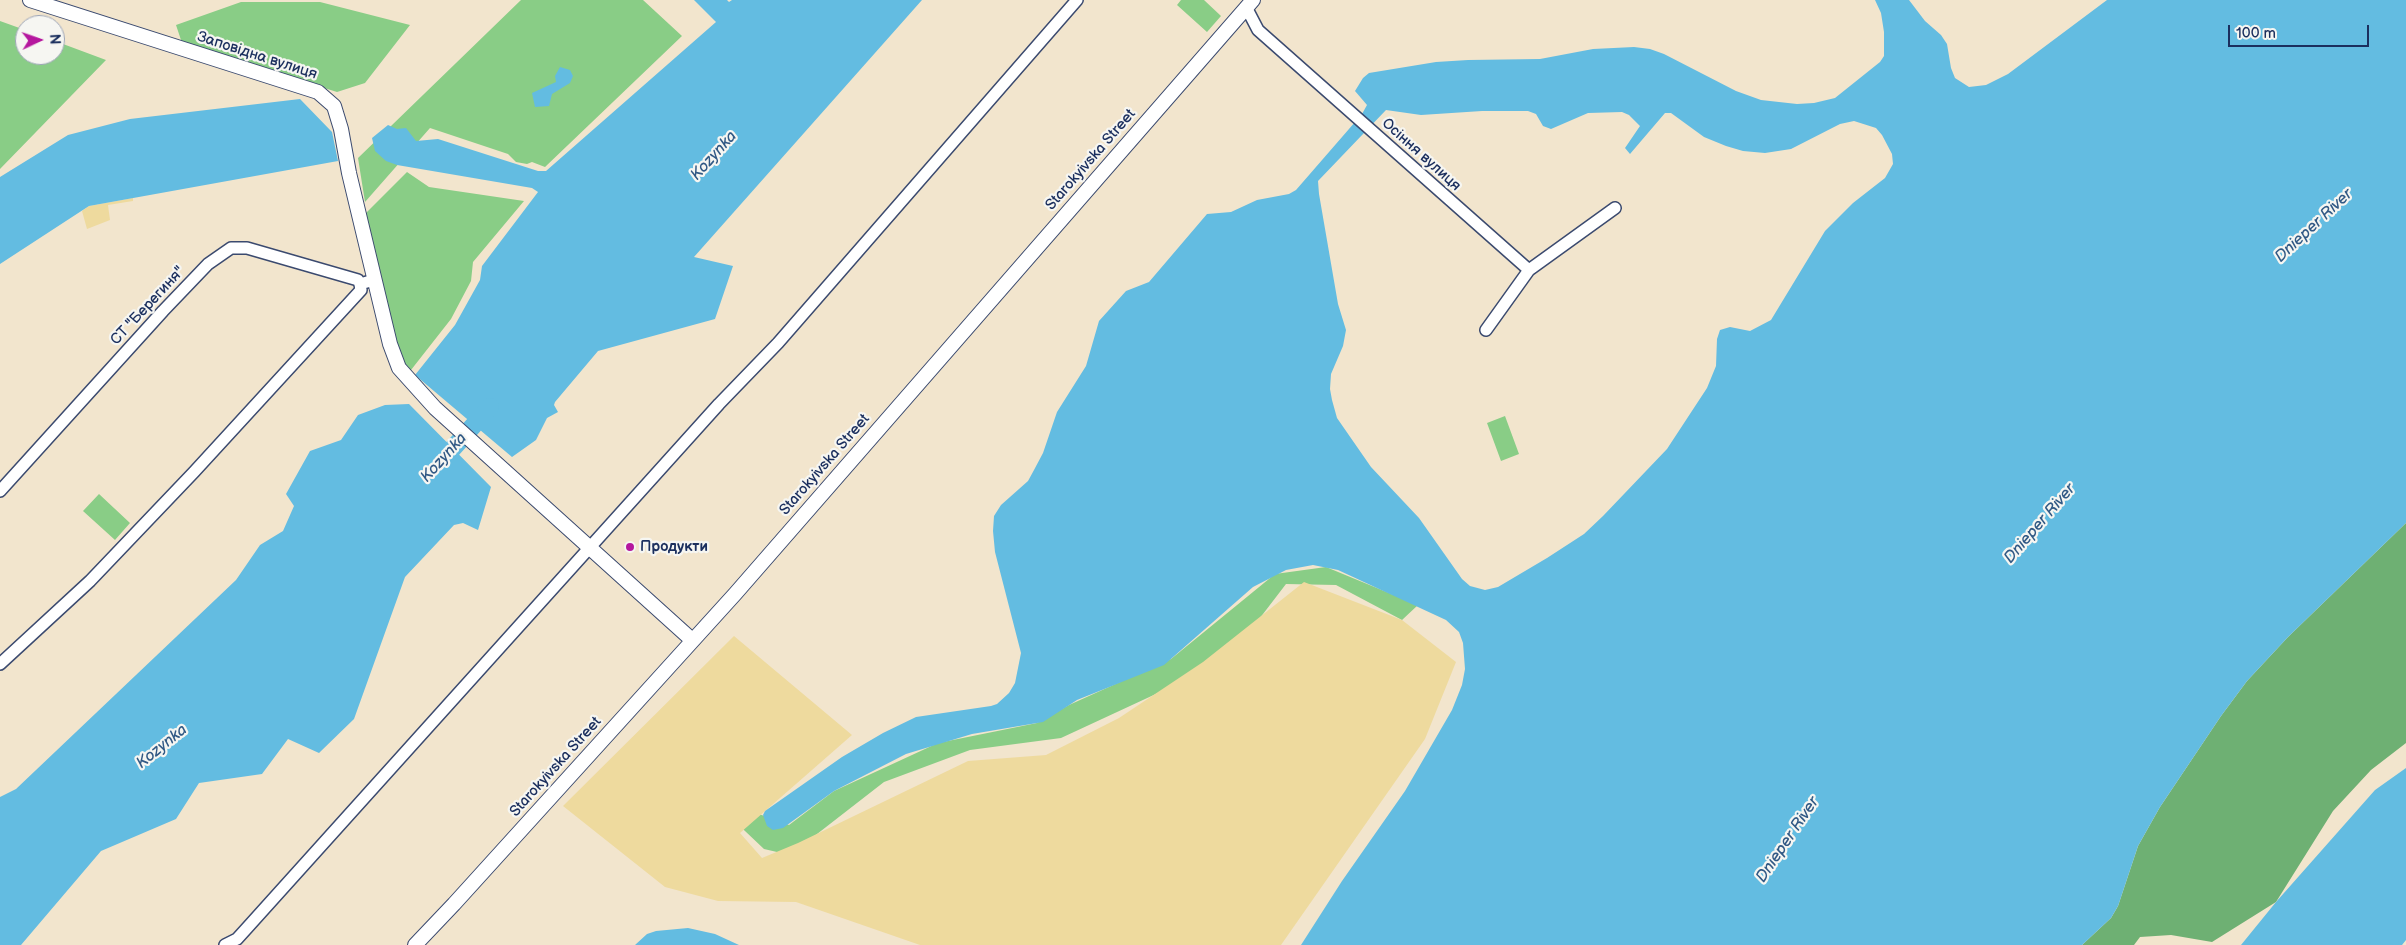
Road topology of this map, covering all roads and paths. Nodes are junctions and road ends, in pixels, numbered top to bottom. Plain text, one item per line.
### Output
1 (30, 0) edge
2 (1077, 0) edge
3 (1250, 4) edge
4 (1615, 208) dead end
5 (1529, 270) junction
6 (374, 280) junction
7 (360, 284) junction
8 (1486, 330) dead end
9 (0, 491) edge
10 (590, 548) junction
11 (692, 640) junction
12 (0, 664) edge
13 (226, 945) edge
14 (414, 945) edge

1 - 6 street, Заповідна вулиця
2 - 10 street
3 - 5 street, Осіння вулиця
3 - 11 street, Starokyivska Street
4 - 5 street
5 - 8 street
6 - 7 street
6 - 10 street, Заповідна вулиця
7 - 9 street, СТ "Берегиня"
7 - 12 street
10 - 11 street, Заповідна вулиця
10 - 13 street
11 - 14 street, Starokyivska Street

